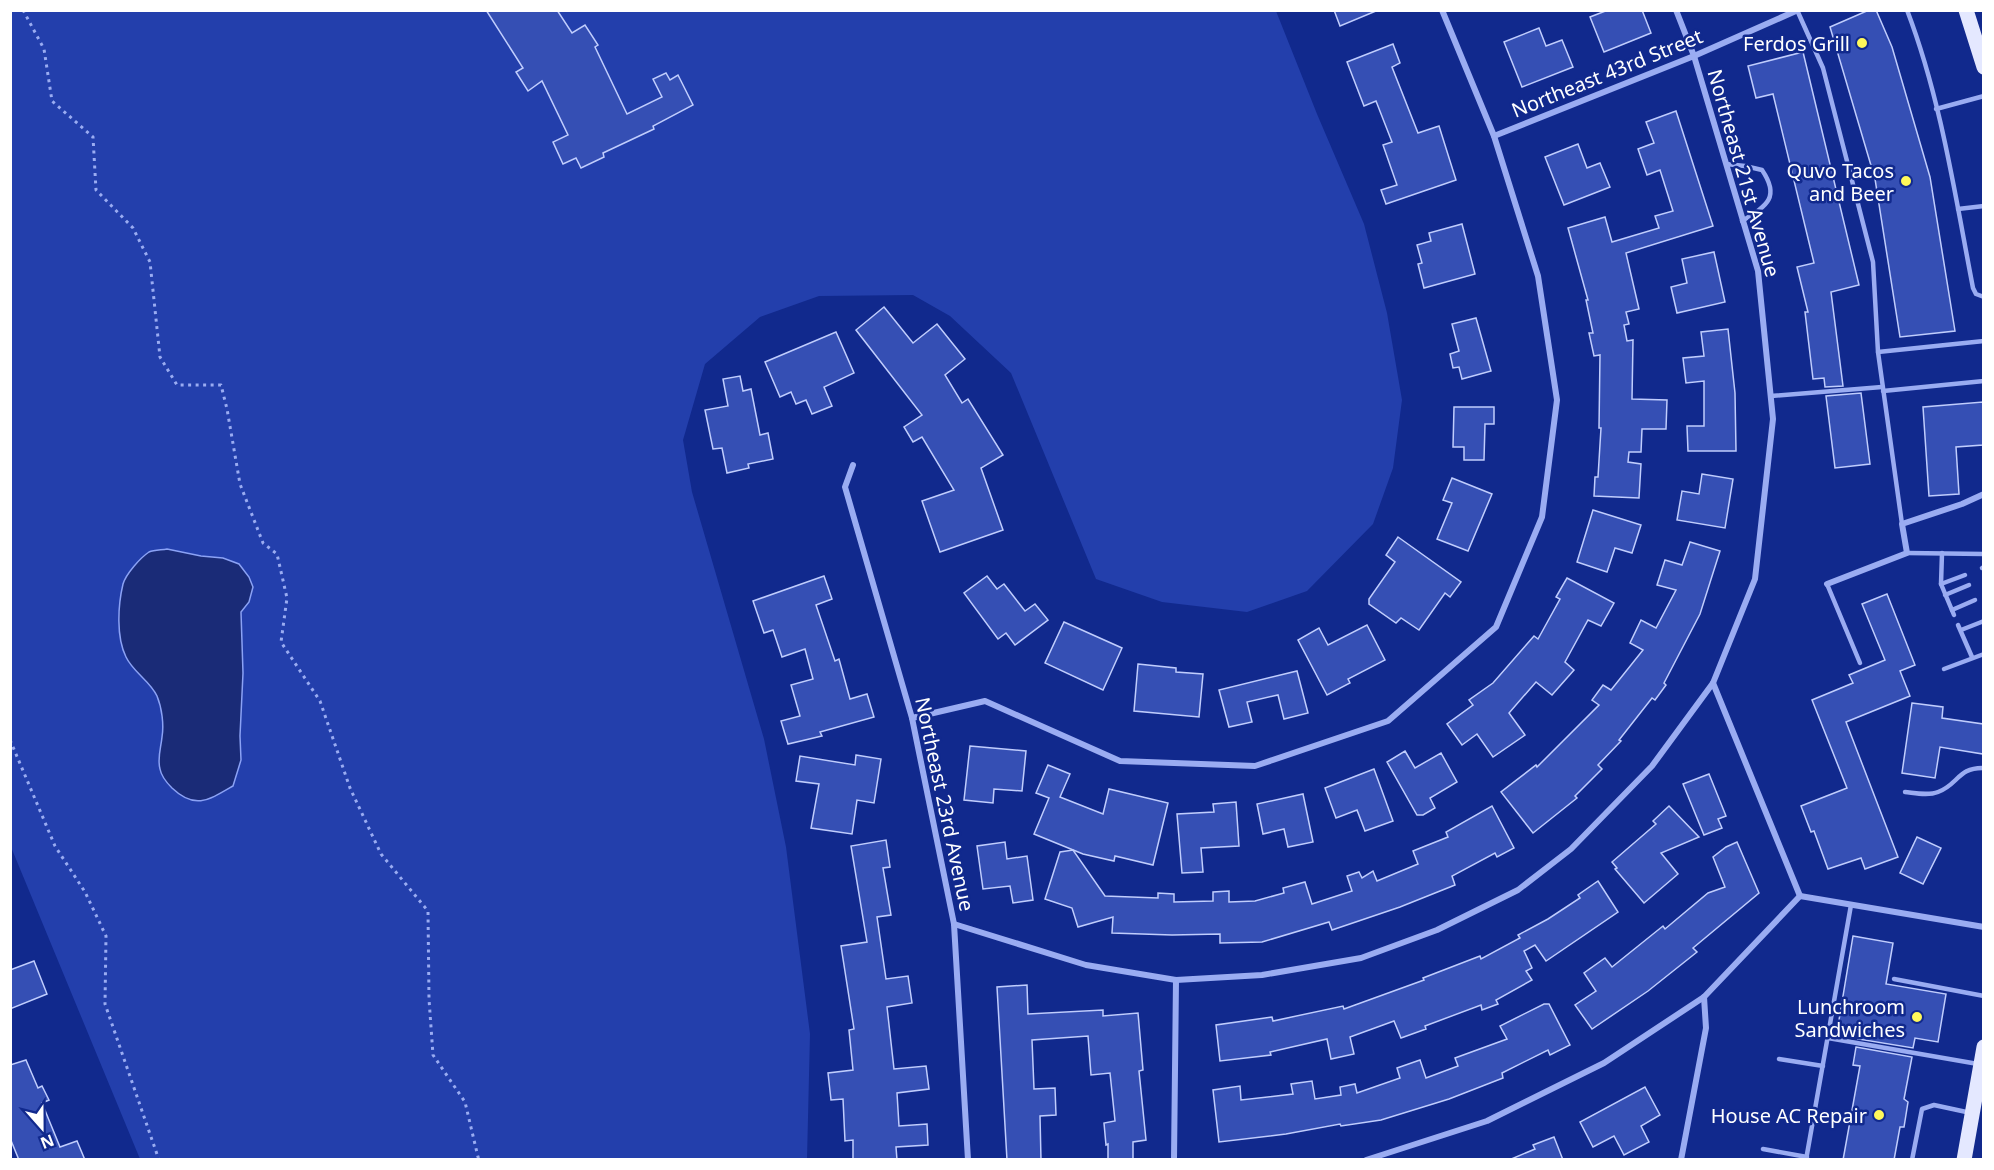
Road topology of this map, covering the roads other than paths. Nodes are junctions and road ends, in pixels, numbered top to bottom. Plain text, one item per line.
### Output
1 (1442, 10) edge
2 (1676, 10) edge
3 (1906, 10) edge
4 (1966, 10) edge
5 (1797, 11) edge
6 (1694, 56) junction
7 (1983, 67) edge
8 (1983, 96) edge
9 (1936, 109) junction
10 (1494, 135) junction
11 (1726, 164) junction
12 (1983, 206) edge
13 (1958, 209) junction
14 (1742, 220) junction
15 (1983, 297) edge
16 (1983, 341) edge
17 (1878, 352) junction
18 (1983, 381) edge
19 (1883, 389) junction
20 (1771, 396) junction
21 (853, 465) dead end
22 (1983, 494) edge
23 (1902, 524) junction
24 (1907, 553) junction
25 (1942, 553) junction
26 (1983, 554) edge
27 (1965, 575) dead end
28 (1827, 584) joint
29 (1941, 584) junction
30 (1969, 585) dead end
31 (1945, 595) junction
32 (1975, 600) dead end
33 (1983, 621) edge
34 (1958, 625) dead end
35 (1961, 630) junction
36 (1983, 654) edge
37 (1972, 657) junction
38 (1860, 663) dead end
39 (1944, 669) dead end
40 (1713, 683) junction
41 (912, 718) junction
42 (1983, 768) edge
43 (1905, 792) dead end
44 (1800, 896) junction
45 (1851, 905) junction
46 (954, 924) junction
47 (1983, 927) edge
48 (1894, 979) dead end
49 (1176, 980) junction
50 (1983, 996) edge
51 (1704, 997) junction
52 (1827, 1038) junction
53 (1983, 1047) edge
54 (1779, 1059) dead end
55 (1980, 1064) junction
56 (1823, 1066) junction
57 (1972, 1114) junction
58 (1763, 1149) dead end
59 (1807, 1158) edge
60 (968, 1160) edge
61 (1174, 1160) edge
62 (1366, 1160) edge
63 (1681, 1160) edge
64 (1912, 1160) edge
65 (1964, 1160) edge

1 - 10 street
2 - 6 street, Northeast 21st Avenue
3 - 9 lane
4 - 7 main road
5 - 6 street, Northeast 43rd Street
5 - 17 lane
6 - 10 street, Northeast 43rd Street
6 - 11 street, Northeast 21st Avenue
8 - 9 lane
9 - 13 lane
10 - 41 street
11 - 14 street, Northeast 21st Avenue
11 - 14 lane
12 - 13 lane
13 - 15 lane
14 - 20 street, Northeast 21st Avenue
16 - 17 lane
17 - 19 lane
18 - 19 lane
19 - 20 lane
19 - 23 lane
20 - 40 street, Northeast 21st Avenue
21 - 41 street, Northeast 23rd Avenue
22 - 23 street
23 - 24 street
24 - 25 lane
24 - 28 street
25 - 26 lane
25 - 29 lane
27 - 29 lane
28 - 38 lane
29 - 31 lane
30 - 31 lane
31 - 32 lane
33 - 35 lane
34 - 35 lane
35 - 37 lane
36 - 37 lane
37 - 39 lane
40 - 44 street
40 - 49 street, Northeast 21st Avenue
41 - 46 street, Northeast 23rd Avenue
42 - 43 lane
44 - 45 street
44 - 51 street
45 - 47 street
45 - 52 lane
46 - 49 street, Northeast 21st Avenue
46 - 60 street, Northeast 23rd Avenue
48 - 50 lane
49 - 61 street
51 - 62 street
51 - 63 street
52 - 55 lane
52 - 56 lane
53 - 55 main road
54 - 56 lane
55 - 57 main road
56 - 59 lane
57 - 64 lane
57 - 65 main road
58 - 59 lane

